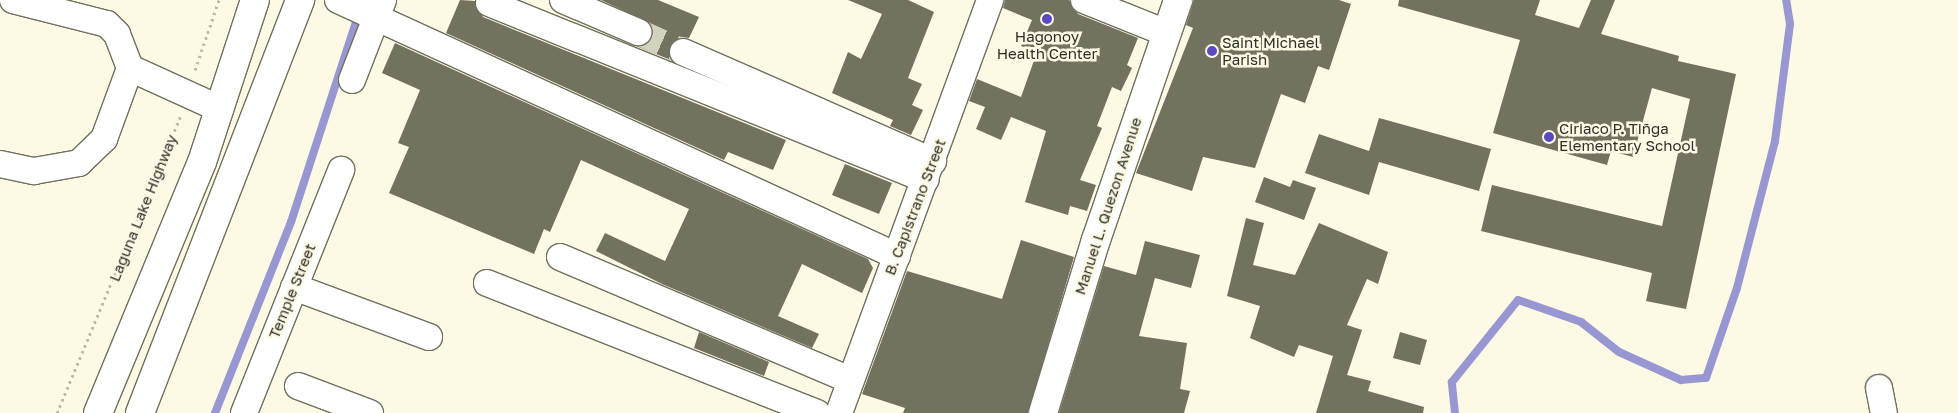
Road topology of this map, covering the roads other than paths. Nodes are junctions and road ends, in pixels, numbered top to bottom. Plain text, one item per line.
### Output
1 (13, 0) edge
2 (255, 0) edge
3 (300, 0) edge
4 (563, 0) edge
5 (990, 0) edge
6 (1084, 0) edge
7 (1178, 0) edge
8 (341, 1) edge
9 (489, 3) dead end
10 (376, 11) edge
11 (638, 32) tunnel mouth
12 (1166, 33) junction
13 (684, 52) tunnel mouth
14 (130, 68) junction
15 (352, 80) dead end
16 (220, 109) junction
17 (0, 164) edge
18 (341, 170) dead end
19 (930, 170) junction
20 (897, 256) junction
21 (560, 257) dead end
22 (487, 283) dead end
23 (294, 286) junction
24 (429, 337) dead end
25 (850, 380) junction
26 (298, 386) dead end
27 (1879, 388) dead end
28 (98, 413) edge
29 (140, 413) edge
30 (244, 413) edge
31 (370, 413) edge
32 (817, 413) edge
33 (839, 413) edge
34 (1043, 413) edge
35 (1884, 413) edge

1 - 14 street
2 - 16 main road
3 - 29 main road
4 - 11 street
5 - 19 street, B. Capistrano Street
6 - 12 street
7 - 12 main road, Manuel L. Quezon Avenue
8 - 10 street
9 - 19 street
10 - 15 street
10 - 20 street
12 - 34 main road, Manuel L. Quezon Avenue
13 - 19 street
14 - 16 street
14 - 17 street
16 - 28 main road
18 - 23 street, Temple Street
19 - 20 street, B. Capistrano Street
20 - 25 street, B. Capistrano Street
21 - 25 street
22 - 32 street
23 - 24 street
23 - 30 street, Temple Street
25 - 33 street, B. Capistrano Street
26 - 31 street
27 - 35 street

